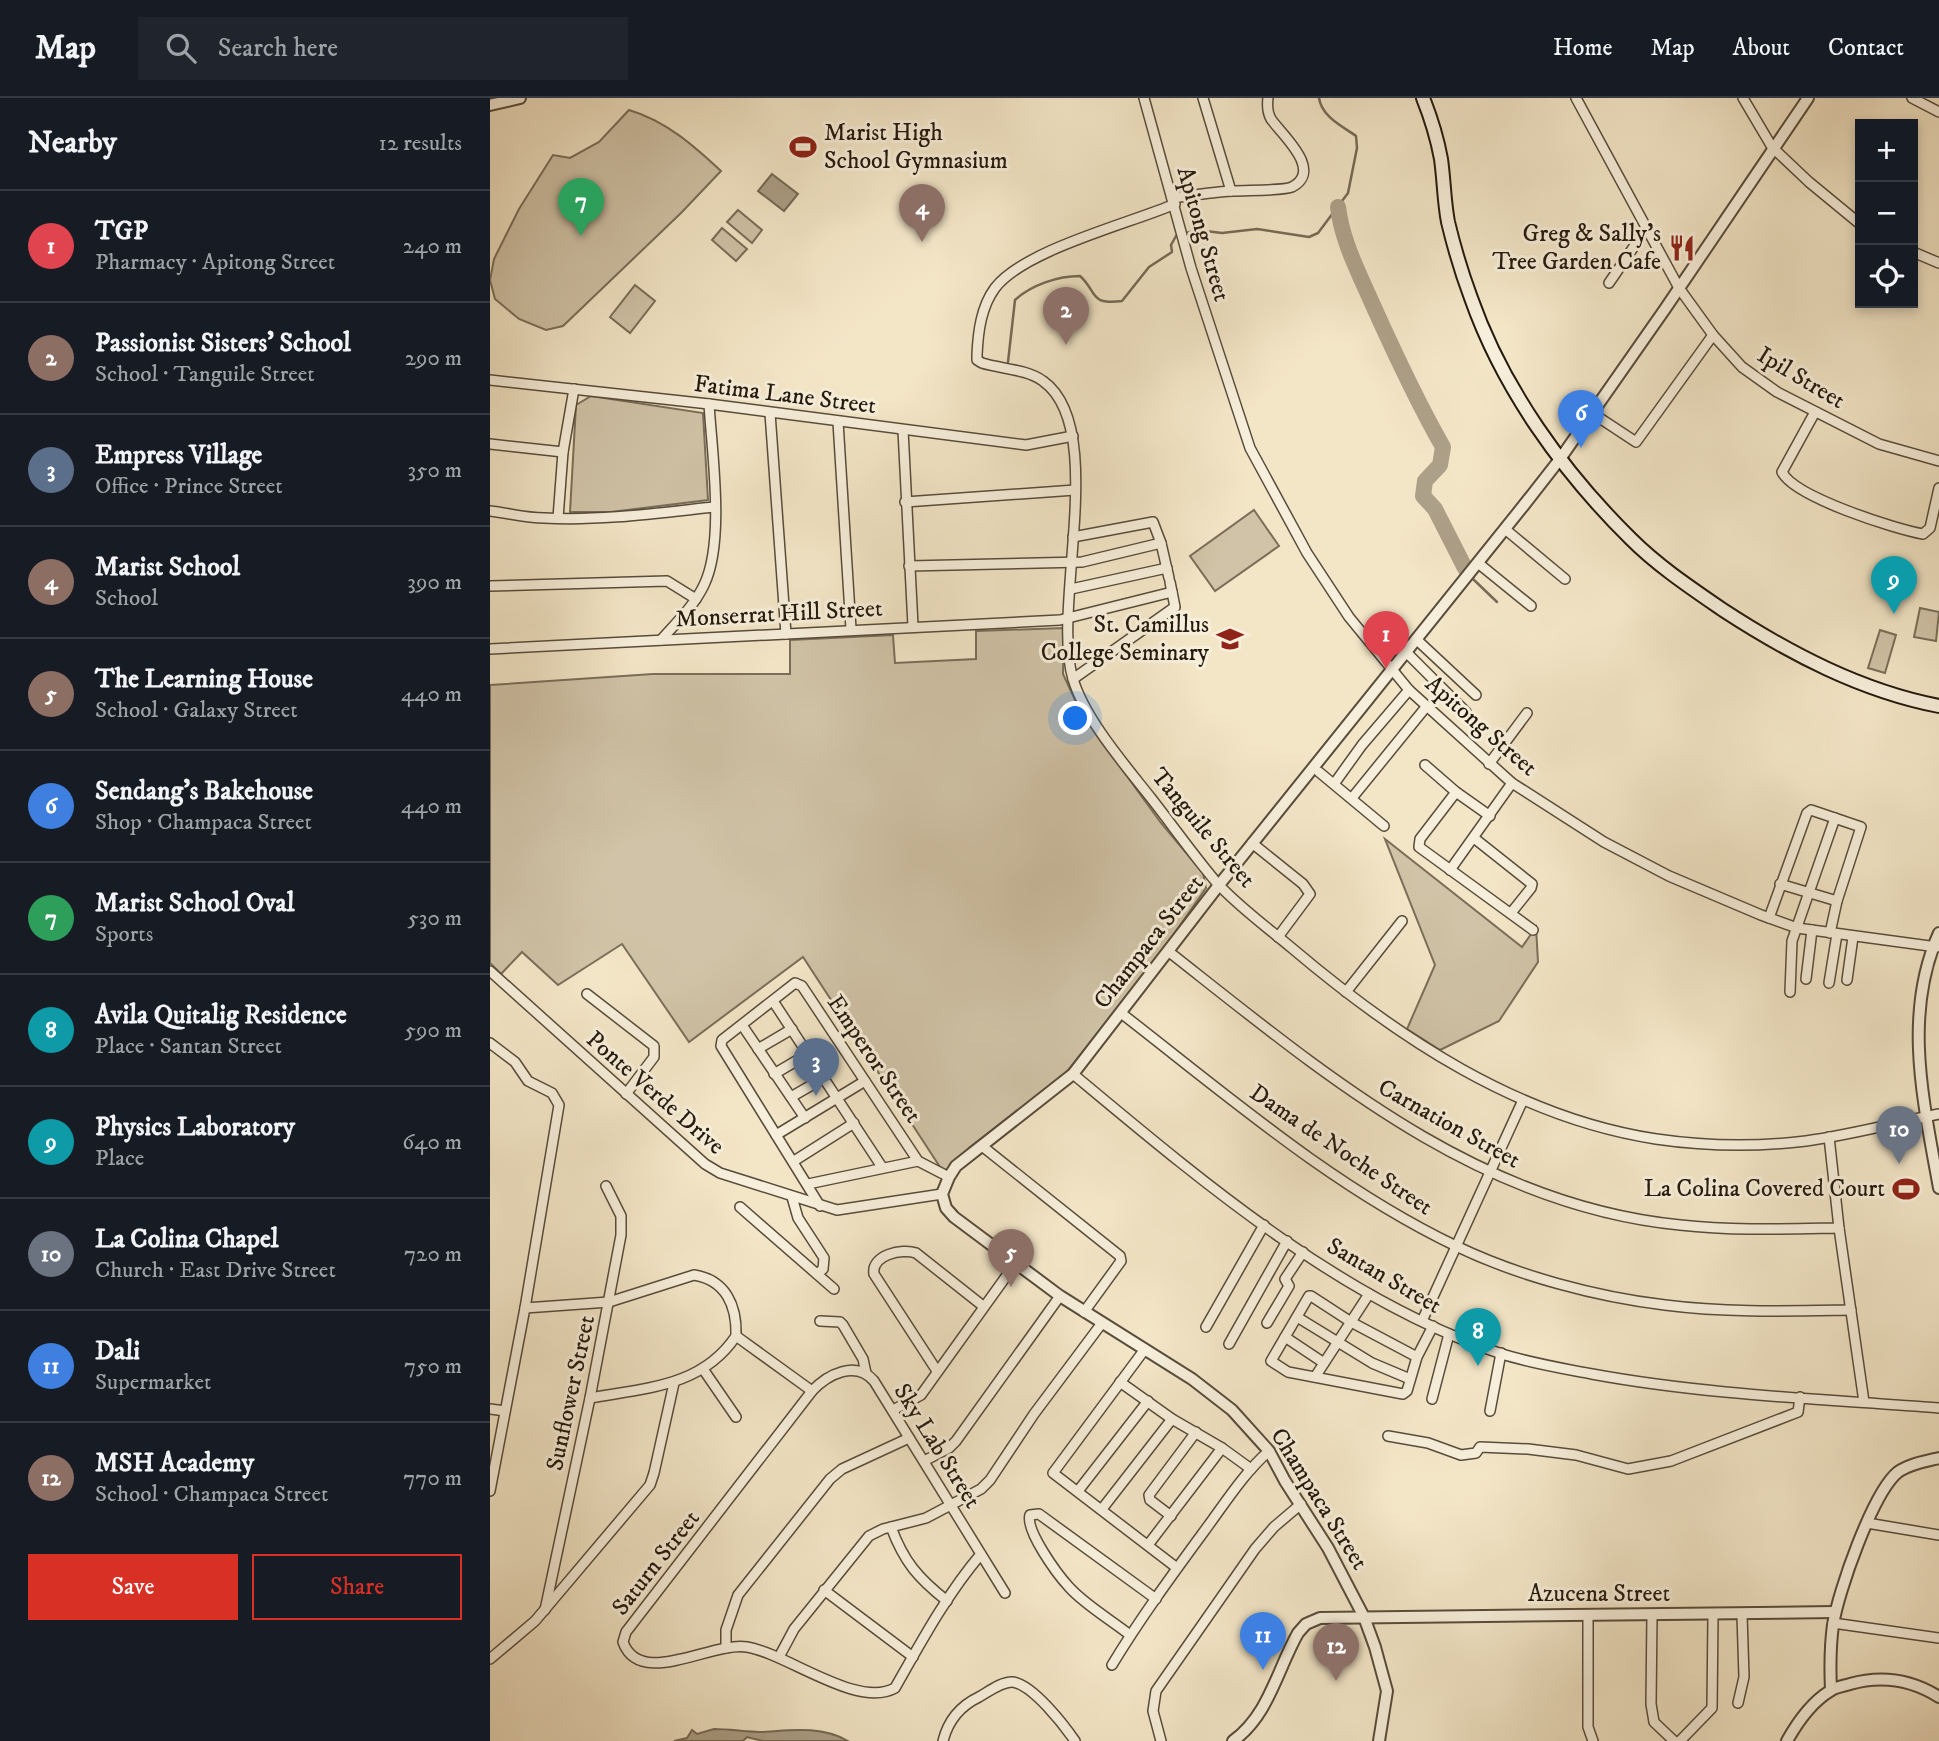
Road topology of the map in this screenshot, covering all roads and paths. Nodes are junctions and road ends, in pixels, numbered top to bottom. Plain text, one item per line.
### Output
1 (520, 98) edge
2 (1144, 98) edge
3 (1203, 98) edge
4 (1268, 98) edge
5 (1423, 98) edge
6 (1576, 98) edge
7 (1743, 98) edge
8 (1808, 98) edge
9 (1912, 98) edge
10 (490, 105) edge
11 (1939, 112) edge
12 (1775, 150) junction
13 (1231, 191) junction
14 (1174, 201) junction
15 (1855, 220) edge
16 (1646, 229) junction
17 (1918, 254) edge
18 (1939, 263) edge
19 (1609, 283) dead end
20 (1679, 288) junction
21 (1713, 335) junction
22 (490, 380) edge
23 (574, 389) junction
24 (709, 404) junction
25 (1815, 412) junction
26 (770, 413) junction
27 (1592, 413) junction
28 (838, 422) junction
29 (903, 430) junction
30 (1073, 436) junction
31 (490, 444) edge
32 (563, 452) junction
33 (1560, 459) junction
34 (1939, 461) edge
35 (1939, 488) edge
36 (1075, 490) junction
37 (905, 502) junction
38 (714, 507) junction
39 (490, 511) edge
40 (558, 518) junction
41 (1505, 529) junction
42 (1073, 537) junction
43 (1161, 543) junction
44 (1073, 562) junction
45 (1478, 563) junction
46 (909, 566) junction
47 (1168, 576) junction
48 (1565, 579) dead end
49 (490, 586) edge
50 (1074, 588) junction
51 (1172, 592) junction
52 (696, 598) junction
53 (1531, 607) dead end
54 (1069, 619) junction
55 (913, 626) junction
56 (851, 629) junction
57 (786, 634) junction
58 (1416, 639) junction
59 (661, 640) junction
60 (490, 649) edge
61 (1405, 651) junction
62 (1390, 670) junction
63 (1073, 679) junction
64 (1409, 690) junction
65 (1476, 695) dead end
66 (1939, 706) edge
67 (1426, 707) junction
68 (1466, 712) dead end
69 (1527, 713) dead end
70 (1489, 764) junction
71 (1425, 765) dead end
72 (1319, 772) dead end
73 (1512, 783) junction
74 (1334, 784) junction
75 (1456, 792) junction
76 (1352, 798) junction
77 (1490, 816) junction
78 (1835, 818) junction
79 (1384, 826) dead end
80 (1475, 838) junction
81 (1252, 843) junction
82 (1450, 870) junction
83 (1780, 884) junction
84 (1219, 885) junction
85 (1809, 892) junction
86 (1837, 901) junction
87 (1511, 913) junction
88 (1769, 918) junction
89 (1402, 922) dead end
90 (1797, 928) junction
91 (1533, 930) dead end
92 (1812, 930) junction
93 (1939, 933) edge
94 (1834, 934) junction
95 (1278, 937) junction
96 (1853, 937) junction
97 (1936, 947) edge
98 (1168, 951) junction
99 (490, 971) edge
100 (1806, 979) dead end
101 (1847, 979) dead end
102 (1829, 983) dead end
103 (1346, 992) junction
104 (1790, 992) dead end
105 (587, 994) dead end
106 (773, 1001) junction
107 (1121, 1013) junction
108 (742, 1025) junction
109 (792, 1029) junction
110 (490, 1042) edge
111 (758, 1049) junction
112 (808, 1054) junction
113 (775, 1073) junction
114 (1073, 1074) junction
115 (824, 1078) junction
116 (865, 1081) junction
117 (626, 1094) junction
118 (791, 1097) junction
119 (837, 1098) junction
120 (1523, 1100) junction
121 (1939, 1114) edge
122 (1927, 1116) junction
123 (805, 1118) junction
124 (854, 1123) junction
125 (776, 1135) junction
126 (1826, 1138) junction
127 (982, 1146) junction
128 (794, 1161) junction
129 (918, 1161) junction
130 (882, 1167) junction
131 (1490, 1174) junction
132 (948, 1177) junction
133 (808, 1184) junction
134 (606, 1186) dead end
135 (1939, 1188) edge
136 (942, 1194) junction
137 (792, 1197) junction
138 (820, 1206) junction
139 (740, 1207) dead end
140 (1264, 1225) junction
141 (1839, 1228) junction
142 (1287, 1241) junction
143 (1457, 1247) junction
144 (1303, 1252) junction
145 (1015, 1264) junction
146 (817, 1275) junction
147 (834, 1289) dead end
148 (1369, 1294) junction
149 (1060, 1296) junction
150 (609, 1302) junction
151 (983, 1306) junction
152 (525, 1308) junction
153 (1852, 1310) junction
154 (1084, 1312) junction
155 (1297, 1317) junction
156 (820, 1321) dead end
157 (1422, 1321) junction
158 (1351, 1322) junction
159 (1102, 1323) junction
160 (1267, 1323) dead end
161 (1433, 1326) junction
162 (1206, 1327) dead end
163 (1450, 1334) junction
164 (736, 1336) junction
165 (1285, 1337) junction
166 (1338, 1342) junction
167 (1229, 1344) dead end
168 (1145, 1349) junction
169 (1501, 1353) junction
170 (1418, 1357) junction
171 (1324, 1363) junction
172 (703, 1368) junction
173 (937, 1370) junction
174 (866, 1373) junction
175 (1315, 1377) junction
176 (1410, 1379) junction
177 (1120, 1382) junction
178 (674, 1383) junction
179 (812, 1391) junction
180 (1800, 1397) junction
181 (590, 1398) junction
182 (1432, 1399) dead end
183 (1148, 1401) junction
184 (1864, 1402) junction
185 (1939, 1408) edge
186 (490, 1409) edge
187 (893, 1410) junction
188 (505, 1411) junction
189 (1490, 1411) dead end
190 (736, 1417) dead end
191 (1172, 1419) junction
192 (1196, 1432) junction
193 (1388, 1436) dead end
194 (909, 1438) junction
195 (1222, 1448) junction
196 (1269, 1451) junction
197 (1939, 1458) edge
198 (924, 1461) junction
199 (1251, 1469) junction
200 (490, 1491) edge
201 (1078, 1491) junction
202 (951, 1504) junction
203 (1301, 1504) junction
204 (1102, 1509) junction
205 (1171, 1516) junction
206 (1867, 1523) junction
207 (891, 1527) junction
208 (1939, 1535) edge
209 (1149, 1545) junction
210 (981, 1554) junction
211 (1178, 1568) junction
212 (824, 1590) junction
213 (1005, 1593) dead end
214 (1156, 1599) junction
215 (947, 1601) junction
216 (545, 1610) junction
217 (1588, 1615) junction
218 (1652, 1615) junction
219 (1713, 1615) junction
220 (1742, 1615) junction
221 (1364, 1617) junction
222 (1834, 1618) junction
223 (1130, 1635) junction
224 (1939, 1638) edge
225 (726, 1648) junction
226 (779, 1657) junction
227 (913, 1657) junction
228 (490, 1659) edge
229 (1112, 1665) dead end
230 (1831, 1690) junction
231 (1939, 1697) edge
232 (1738, 1703) dead end
233 (943, 1741) edge
234 (1075, 1741) edge
235 (1161, 1741) edge
236 (1233, 1741) edge
237 (1379, 1741) edge
238 (1593, 1741) edge
239 (1674, 1741) edge
240 (1680, 1741) edge
241 (1787, 1741) edge

1 - 10 street
2 - 14 street, Apitong Street
3 - 13 street
4 - 13 street
5 - 33 main road
6 - 16 street, Ipil Street
7 - 12 street
8 - 12 street, Champaca Street
9 - 11 street
12 - 15 street
12 - 20 street, Champaca Street
13 - 14 street
14 - 30 street, Tanguile Street
14 - 62 street, Apitong Street
16 - 19 street
16 - 20 street, Ipil Street
17 - 18 street
20 - 21 street, Ipil Street
20 - 27 street, Champaca Street
21 - 25 street, Ipil Street
21 - 27 street
22 - 23 street, Fatima Lane Street
23 - 24 street, Fatima Lane Street
23 - 32 street
24 - 26 street, Fatima Lane Street
24 - 38 street
25 - 34 street, Ipil Street
25 - 35 street
26 - 28 street, Fatima Lane Street
26 - 57 street
27 - 33 street, Champaca Street
28 - 29 street, Fatima Lane Street
28 - 56 street
29 - 30 street, Fatima Lane Street
29 - 37 street
30 - 36 street, Tanguile Street
31 - 32 street
32 - 40 street
33 - 41 street, Champaca Street
33 - 66 main road
36 - 37 street
36 - 42 street, Tanguile Street
37 - 46 street
38 - 40 street
38 - 52 street
39 - 40 street
41 - 45 street, Champaca Street
41 - 48 street
42 - 43 street
42 - 44 street, Tanguile Street
43 - 44 street
43 - 47 street
44 - 46 street
44 - 50 street, Tanguile Street
45 - 53 street
45 - 58 street, Champaca Street
46 - 55 street
47 - 50 street
47 - 51 street
49 - 52 street
50 - 54 street, Tanguile Street
51 - 54 street, Monserrat Hill Street
51 - 63 street
52 - 59 street
54 - 55 street, Monserrat Hill Street
54 - 63 street, Tanguile Street
55 - 56 street, Monserrat Hill Street
56 - 57 street, Monserrat Hill Street
57 - 59 street, Monserrat Hill Street
58 - 61 street, Champaca Street
58 - 65 street
59 - 60 street, Monserrat Hill Street
61 - 62 street, Champaca Street
61 - 68 street
62 - 64 street, Apitong Street
62 - 81 street, Champaca Street
63 - 84 street, Tanguile Street
64 - 67 street, Apitong Street
64 - 74 street
67 - 70 street, Apitong Street
67 - 76 street
69 - 70 street
70 - 73 street, Apitong Street
71 - 75 street
72 - 74 street
73 - 77 street
73 - 88 street, Apitong Street
74 - 76 street
75 - 77 street
75 - 82 street
76 - 79 street
77 - 80 street
78 - 83 street
78 - 85 street
78 - 86 street
80 - 82 street
80 - 87 street
81 - 84 street, Champaca Street
81 - 95 street
82 - 87 street
83 - 85 street
83 - 88 street
84 - 95 street, Tanguile Street
84 - 98 street, Champaca Street
85 - 86 street
85 - 90 street
86 - 94 street
87 - 91 street
88 - 90 street, Apitong Street
89 - 103 street
90 - 92 street, Apitong Street
90 - 104 street
92 - 94 street, Apitong Street
92 - 100 street
93 - 97 street
94 - 96 street, Apitong Street
94 - 102 street
95 - 103 street, Tanguile Street
96 - 97 street, Apitong Street
96 - 101 street
97 - 122 street
98 - 107 street, Champaca Street
98 - 131 street, Carnation Street
99 - 117 street, Ponte Verde Drive
103 - 120 street, Tanguile Street
105 - 117 street
106 - 108 street, Emperor Street
106 - 109 street
106 - 116 street, Emperor Street
107 - 114 street, Champaca Street
107 - 143 street, Dama de Noche Street
108 - 111 street
108 - 125 street, Emperor Street
109 - 111 street
109 - 112 street
110 - 152 street
111 - 113 street
112 - 113 street
112 - 115 street
113 - 118 street
114 - 127 street, Champaca Street
114 - 140 street, Santan Street
115 - 118 street
115 - 119 street
116 - 119 street
116 - 129 street, Emperor Street
117 - 137 street, Ponte Verde Drive
118 - 123 street
119 - 123 street
119 - 124 street
120 - 126 street, Tanguile Street
120 - 131 street
121 - 122 street, Tanguile Street
122 - 126 street, Tanguile Street
122 - 135 street
123 - 125 street
124 - 128 street
124 - 130 street
125 - 128 street, Emperor Street
126 - 141 street
127 - 132 street, Champaca Street
127 - 154 street
128 - 133 street, Emperor Street
129 - 130 street
129 - 132 street, Emperor Street
130 - 133 street
131 - 141 street, Carnation Street
131 - 143 street
132 - 136 street, Champaca Street
133 - 138 street, Emperor Street
134 - 150 street, Sunflower Street
136 - 138 street, Ponte Verde Drive
136 - 145 street, Champaca Street
137 - 138 street, Ponte Verde Drive
137 - 146 street
139 - 146 street
140 - 142 street, Santan Street
140 - 162 street
141 - 153 street
142 - 144 street, Santan Street
142 - 167 street
143 - 153 street, Dama de Noche Street
143 - 157 street
144 - 148 street, Santan Street
144 - 160 street
145 - 149 street, Champaca Street
145 - 151 street
146 - 147 street
148 - 157 street, Santan Street
148 - 158 street
149 - 154 street, Champaca Street
149 - 198 street
150 - 152 street
150 - 164 street
150 - 181 street, Sunflower Street
151 - 173 street
151 - 173 street
152 - 188 street
153 - 184 street
154 - 159 street, Champaca Street
155 - 158 street
155 - 165 street
155 - 166 street
156 - 174 street
157 - 161 street, Santan Street
158 - 166 street
158 - 170 street
159 - 168 street, Champaca Street
159 - 202 street
161 - 163 street, Santan Street
161 - 170 street
163 - 169 street, Santan Street
163 - 182 street
164 - 172 street
164 - 179 street
165 - 171 street
165 - 175 street
166 - 171 street
166 - 176 street
168 - 177 street
168 - 196 street, Champaca Street
169 - 180 street, Santan Street
169 - 189 street
170 - 176 street
171 - 175 street
172 - 178 street
172 - 190 street
173 - 187 street
174 - 179 street, Sky Lab Street
174 - 187 street, Sky Lab Street
175 - 176 street
177 - 183 street
177 - 201 street
178 - 181 street
178 - 216 street
179 - 225 street, Saturn Street
180 - 184 street, Santan Street
180 - 193 street
181 - 216 street, Sunflower Street
183 - 191 street
183 - 201 street
184 - 185 street, Santan Street
186 - 188 street
187 - 194 street, Sky Lab Street
188 - 200 street
191 - 192 street
191 - 204 street
192 - 195 street
192 - 205 street
194 - 198 street, Sky Lab Street
194 - 225 street
195 - 199 street
195 - 205 street
196 - 199 street
196 - 203 street, Champaca Street
197 - 206 street
198 - 202 street, Sky Lab Street
199 - 211 street
201 - 204 street
202 - 207 street
202 - 210 street, Sky Lab Street
203 - 221 street, Champaca Street
203 - 235 street
204 - 209 street
205 - 209 street
206 - 208 street
206 - 222 street
207 - 212 street
207 - 215 street
209 - 211 street
210 - 213 street, Sky Lab Street
210 - 215 street
211 - 214 street
212 - 226 street
212 - 227 street
214 - 223 street
214 - 223 street
215 - 227 street
216 - 228 street
217 - 218 street, Azucena Street
217 - 221 street, Azucena Street
217 - 238 street
218 - 219 street, Azucena Street
218 - 239 street
219 - 220 street, Azucena Street
219 - 240 street
220 - 222 street, Azucena Street
220 - 232 street
221 - 236 street, Azucena Street
221 - 237 street, Champaca Street
222 - 224 street
222 - 230 street
223 - 229 street
225 - 226 street, Saturn Street
226 - 227 street, Saturn Street
230 - 231 street
230 - 241 street
233 - 234 street

